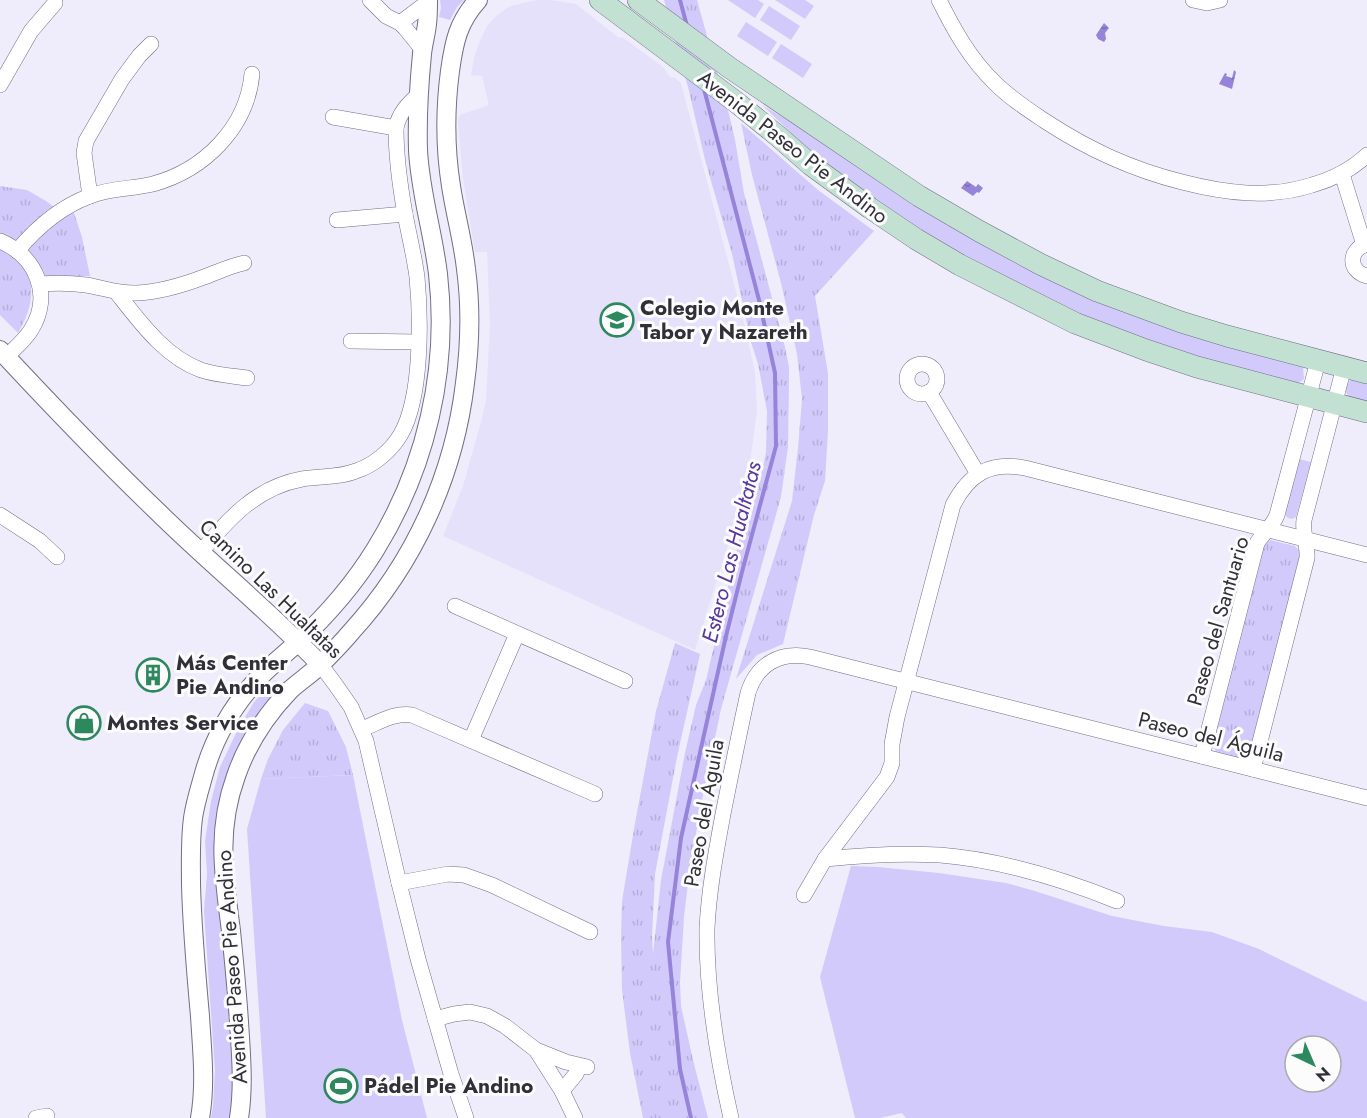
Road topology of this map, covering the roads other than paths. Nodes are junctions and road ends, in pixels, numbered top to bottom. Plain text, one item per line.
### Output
1 (370, 0) edge
2 (478, 0) edge
3 (600, 0) edge
4 (639, 0) edge
5 (939, 0) edge
6 (1193, 0) edge
7 (1220, 0) edge
8 (428, 1) edge
9 (55, 3) dead end
10 (400, 23) junction
11 (151, 44) dead end
12 (422, 49) junction
13 (252, 74) dead end
14 (0, 85) edge
15 (419, 94) junction
16 (333, 117) dead end
17 (396, 128) junction
18 (1367, 155) edge
19 (1342, 174) junction
20 (90, 196) junction
21 (405, 214) junction
22 (337, 220) dead end
23 (0, 242) edge
24 (1365, 245) edge
25 (17, 250) junction
26 (244, 263) dead end
27 (1367, 276) edge
28 (40, 284) junction
29 (117, 292) junction
30 (351, 341) dead end
31 (418, 342) junction
32 (3, 354) edge
33 (1318, 361) junction
34 (1344, 367) junction
35 (1367, 373) edge
36 (247, 378) dead end
37 (929, 392) dead end
38 (1308, 397) junction
39 (1334, 403) junction
40 (1367, 412) edge
41 (978, 474) junction
42 (0, 515) edge
43 (1268, 530) junction
44 (1305, 540) junction
45 (201, 552) junction
46 (1367, 555) edge
47 (57, 557) dead end
48 (455, 606) dead end
49 (517, 634) junction
50 (298, 642) junction
51 (320, 664) junction
52 (625, 681) dead end
53 (906, 681) junction
54 (362, 729) junction
55 (471, 740) junction
56 (1202, 756) junction
57 (1253, 769) junction
58 (595, 794) dead end
59 (1367, 798) edge
60 (825, 859) junction
61 (399, 883) junction
62 (804, 895) dead end
63 (1117, 901) dead end
64 (590, 932) dead end
65 (435, 1019) junction
66 (536, 1050) junction
67 (562, 1091) junction
68 (36, 1118) edge
69 (44, 1118) edge
70 (200, 1118) edge
71 (239, 1118) edge
72 (466, 1118) edge
73 (575, 1118) edge
74 (731, 1118) edge

1 - 10 street
2 - 51 street, Avenida Paseo Pie Andino
3 - 38 main road, Avenida Paseo Pie Andino
4 - 33 main road, Avenida Paseo Pie Andino
5 - 19 street
6 - 7 street
8 - 10 street
8 - 12 street, Avenida Paseo Pie Andino
9 - 14 street
10 - 12 street
11 - 20 street
12 - 15 street, Avenida Paseo Pie Andino
13 - 20 street
15 - 17 street
15 - 50 street, Avenida Paseo Pie Andino
16 - 17 street
17 - 21 street
18 - 19 street
19 - 24 street
20 - 25 street
21 - 22 street
21 - 31 street
23 - 25 street
24 - 27 street
25 - 28 street
26 - 29 street
28 - 29 street
28 - 32 street, Camino Las Hualtatas
29 - 36 street
30 - 31 street
31 - 45 street
32 - 45 street, Camino Las Hualtatas
33 - 34 main road, Avenida Paseo Pie Andino
33 - 38 street, Paseo del Santuario
34 - 35 main road, Avenida Paseo Pie Andino
34 - 39 street
37 - 41 street
38 - 39 main road, Avenida Paseo Pie Andino
38 - 43 street, Paseo del Santuario
39 - 40 main road, Avenida Paseo Pie Andino
39 - 44 street
41 - 43 street
41 - 53 street
42 - 47 street
43 - 44 street
43 - 56 street, Paseo del Santuario
44 - 46 street
44 - 57 street
45 - 50 street, Camino Las Hualtatas
48 - 49 street
49 - 52 street
49 - 55 street
50 - 51 street, Camino Las Hualtatas
50 - 70 street, Avenida Paseo Pie Andino
51 - 54 street, Camino Las Hualtatas
51 - 71 street, Avenida Paseo Pie Andino
53 - 56 street, Paseo del Águila
53 - 60 street
53 - 74 street, Paseo del Águila
54 - 55 street
54 - 61 street, Camino Las Hualtatas
55 - 58 street
56 - 57 street, Paseo del Águila
57 - 59 street, Paseo del Águila
60 - 62 street
60 - 63 street
61 - 64 street
61 - 65 street, Camino Las Hualtatas
65 - 66 street
65 - 72 street, Camino Las Hualtatas
66 - 67 street
66 - 67 street
67 - 73 street
68 - 69 street

